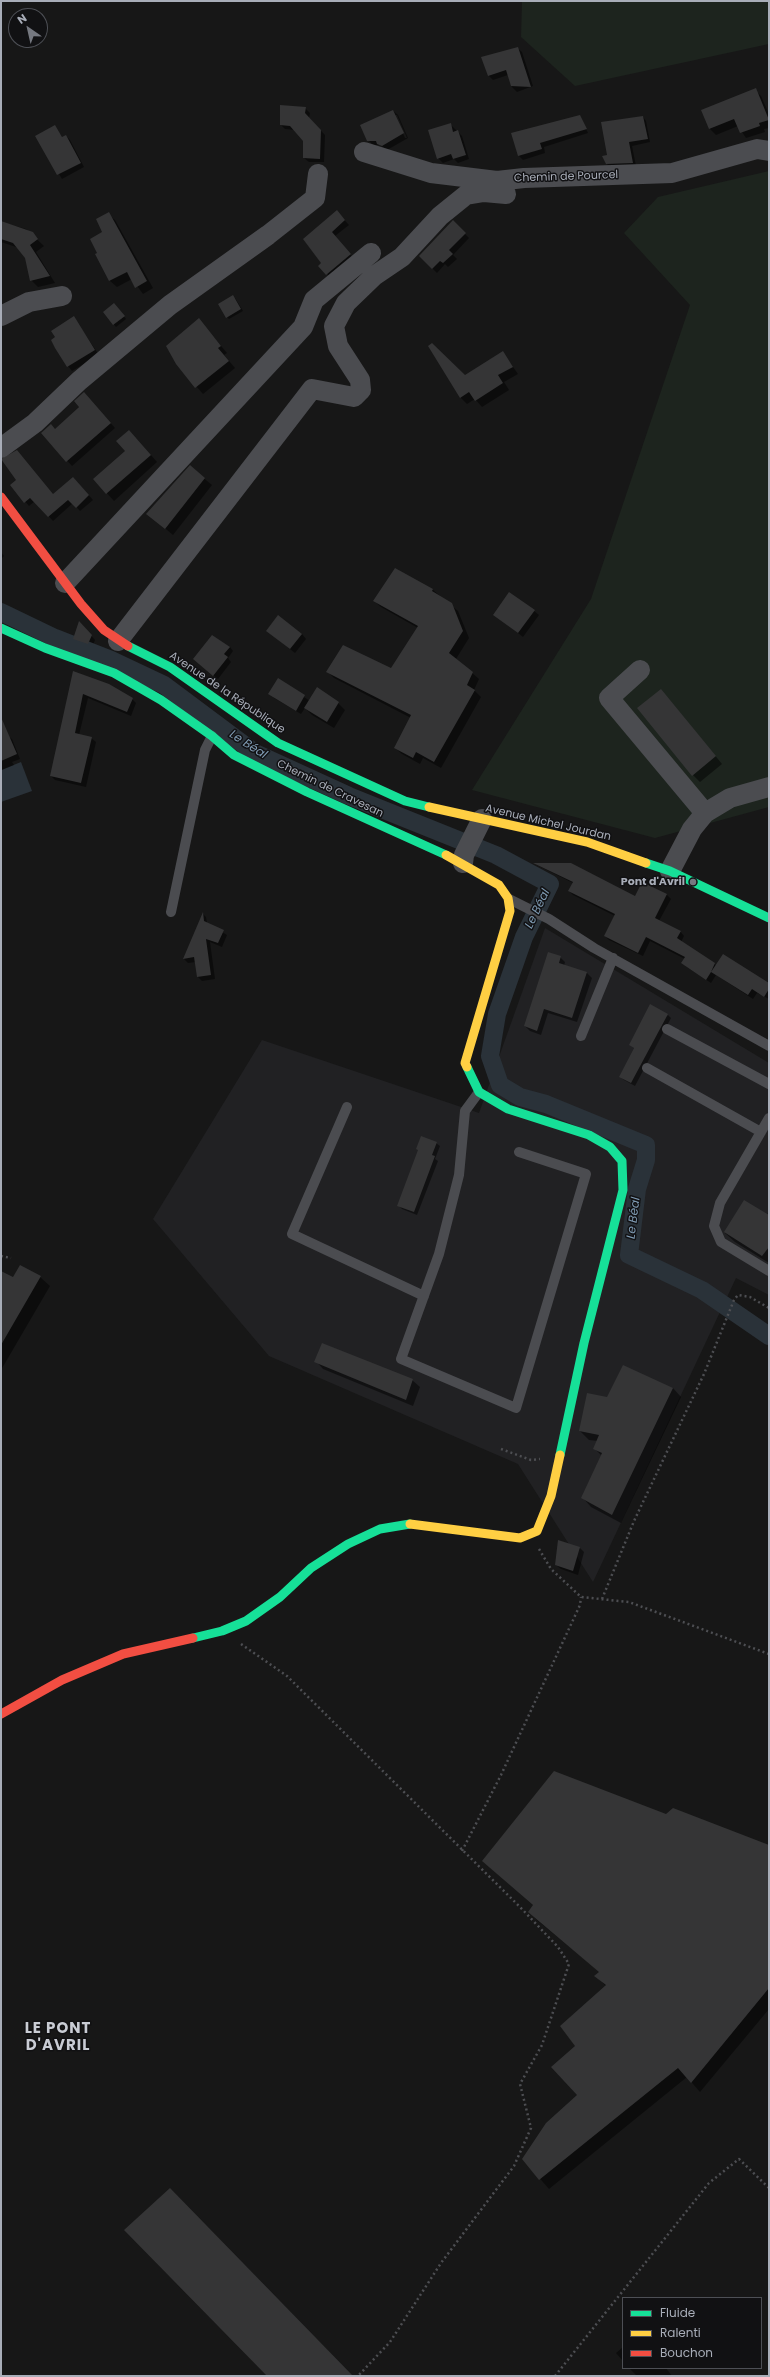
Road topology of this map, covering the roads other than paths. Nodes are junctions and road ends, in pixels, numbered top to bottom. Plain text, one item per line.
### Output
1 (769, 151) edge
2 (364, 152) dead end
3 (318, 174) dead end
4 (506, 194) dead end
5 (371, 253) dead end
6 (62, 296) dead end
7 (1, 316) edge
8 (1, 448) edge
9 (1, 497) edge
10 (65, 583) junction
11 (1, 628) edge
12 (118, 641) junction
13 (640, 670) dead end
14 (212, 736) junction
15 (769, 787) edge
16 (405, 801) joint
17 (706, 813) junction
18 (478, 827) junction
19 (464, 859) junction
20 (670, 871) junction
21 (508, 898) junction
22 (171, 912) dead end
23 (769, 918) edge
24 (613, 958) junction
25 (667, 1028) dead end
26 (581, 1036) dead end
27 (769, 1046) edge
28 (647, 1068) dead end
29 (769, 1084) edge
30 (479, 1092) junction
31 (348, 1107) dead end
32 (769, 1118) edge
33 (761, 1132) junction
34 (519, 1152) dead end
35 (769, 1271) edge
36 (424, 1296) junction
37 (1, 1714) edge

1 - 2 street, Chemin de Pourcel
3 - 8 street
4 - 12 street
5 - 10 street
6 - 7 street
9 - 10 street, Avenue de la République
10 - 12 street, Avenue de la République
11 - 14 street, Chemin de Cravesan
12 - 16 street, Avenue de la République
13 - 17 street
14 - 19 street, Chemin de Cravesan
14 - 22 lane
15 - 17 street
16 - 18 street, Avenue Michel Jourdan
17 - 20 street
18 - 19 street
18 - 20 street, Avenue Michel Jourdan
19 - 21 street, Chemin de Cravesan
20 - 23 street, Avenue Michel Jourdan
21 - 24 lane
21 - 30 street
24 - 26 lane
24 - 27 lane
25 - 29 lane
28 - 33 lane
30 - 36 lane
30 - 37 street
31 - 36 lane
32 - 33 lane
33 - 35 lane
34 - 36 lane

